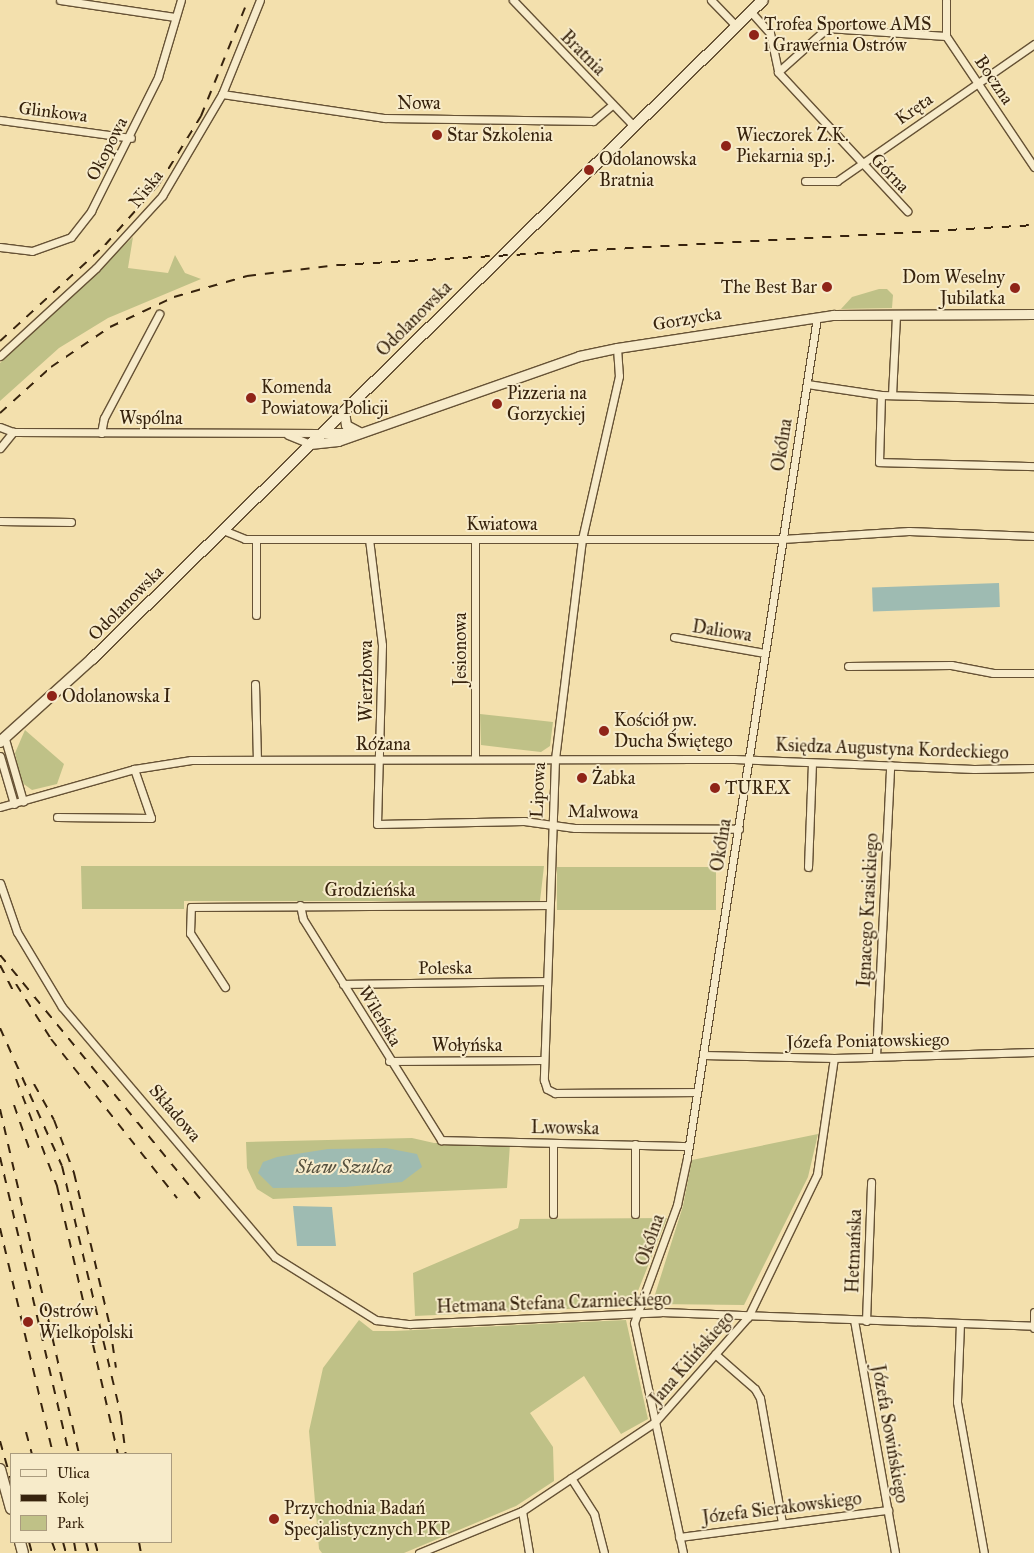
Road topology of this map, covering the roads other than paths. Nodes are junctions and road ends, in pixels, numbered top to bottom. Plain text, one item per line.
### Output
1 (60, 0) edge
2 (181, 0) edge
3 (260, 0) edge
4 (512, 0) edge
5 (711, 0) edge
6 (763, 0) edge
7 (946, 0) edge
8 (751, 12) junction
9 (175, 17) junction
10 (736, 26) junction
11 (946, 36) junction
12 (1034, 44) edge
13 (778, 72) junction
14 (978, 82) junction
15 (222, 94) junction
16 (612, 105) junction
17 (0, 120) edge
18 (634, 126) junction
19 (131, 138) junction
20 (861, 164) junction
21 (1034, 167) edge
22 (806, 181) dead end
23 (907, 211) dead end
24 (0, 247) edge
25 (159, 314) dead end
26 (1034, 314) edge
27 (896, 315) junction
28 (817, 317) junction
29 (617, 348) junction
30 (0, 356) edge
31 (807, 384) junction
32 (881, 395) junction
33 (892, 395) junction
34 (1034, 399) edge
35 (344, 410) junction
36 (0, 427) edge
37 (13, 432) junction
38 (359, 432) junction
39 (101, 433) junction
40 (321, 433) junction
41 (288, 435) junction
42 (310, 444) junction
43 (0, 448) edge
44 (1034, 466) edge
45 (0, 521) edge
46 (71, 522) dead end
47 (223, 530) junction
48 (1034, 536) edge
49 (256, 539) junction
50 (369, 539) junction
51 (475, 539) junction
52 (582, 539) junction
53 (782, 539) junction
54 (256, 615) dead end
55 (674, 637) dead end
56 (766, 653) junction
57 (848, 666) dead end
58 (1034, 673) edge
59 (255, 684) dead end
60 (2, 740) edge
61 (0, 756) edge
62 (257, 759) junction
63 (379, 759) junction
64 (475, 759) junction
65 (555, 759) junction
66 (749, 760) junction
67 (812, 763) junction
68 (890, 765) junction
69 (1034, 768) edge
70 (134, 770) junction
71 (23, 801) junction
72 (14, 804) junction
73 (0, 807) edge
74 (57, 817) dead end
75 (377, 824) joint
76 (552, 826) junction
77 (739, 829) junction
78 (808, 867) dead end
79 (0, 883) edge
80 (300, 905) junction
81 (550, 905) junction
82 (547, 981) junction
83 (343, 984) junction
84 (225, 987) dead end
85 (1034, 1052) edge
86 (703, 1055) junction
87 (876, 1056) junction
88 (834, 1058) junction
89 (544, 1060) junction
90 (389, 1061) junction
91 (697, 1092) junction
92 (441, 1140) joint
93 (554, 1144) junction
94 (635, 1144) junction
95 (689, 1146) junction
96 (871, 1182) dead end
97 (553, 1214) dead end
98 (635, 1214) dead end
99 (638, 1312) junction
100 (1034, 1312) edge
101 (748, 1317) junction
102 (376, 1320) joint
103 (854, 1320) junction
104 (866, 1321) junction
105 (960, 1323) junction
106 (1034, 1327) edge
107 (715, 1354) junction
108 (655, 1422) junction
109 (0, 1469) edge
110 (571, 1478) junction
111 (10, 1505) edge
112 (888, 1510) junction
113 (522, 1512) junction
114 (782, 1523) junction
115 (679, 1537) junction
116 (419, 1553) edge
117 (529, 1553) edge
118 (604, 1553) edge
119 (683, 1553) edge
120 (895, 1553) edge
121 (984, 1553) edge

1 - 9 street
2 - 9 street, Okopowa
3 - 15 street, Niska
4 - 16 street, Bratnia
5 - 10 street
6 - 8 main road, Odolanowska
7 - 11 street
8 - 10 main road, Odolanowska
8 - 13 street
9 - 19 street, Okopowa
10 - 18 main road, Odolanowska
11 - 13 street
11 - 14 street, Boczna
12 - 14 street, Kręta
13 - 20 street, Górna
14 - 20 street, Kręta
14 - 21 street, Boczna
15 - 16 street, Nowa
15 - 30 street, Niska
16 - 18 street, Bratnia
17 - 19 street, Glinkowa
18 - 35 main road, Odolanowska
19 - 24 street, Okopowa
20 - 22 street, Kręta
20 - 23 street, Górna
25 - 39 street
26 - 27 street, Gorzycka
27 - 28 street, Gorzycka
27 - 33 street
28 - 29 street, Gorzycka
28 - 31 street, Okólna
29 - 38 street, Gorzycka
29 - 52 street, Lipowa
31 - 32 street
31 - 53 street, Okólna
32 - 33 street
32 - 44 street
33 - 34 street
35 - 38 street
35 - 40 main road, Odolanowska
36 - 37 street
37 - 39 street, Wspólna
37 - 43 street
38 - 40 street, Gorzycka
38 - 42 street, Gorzycka
39 - 41 street, Wspólna
40 - 41 street, Wspólna
40 - 42 main road, Odolanowska
41 - 42 street, Wspólna
42 - 47 main road, Odolanowska
45 - 46 street
47 - 49 street, Kwiatowa
47 - 60 main road, Odolanowska
48 - 53 street, Kwiatowa
49 - 50 street, Kwiatowa
49 - 54 street
50 - 51 street, Kwiatowa
50 - 63 street, Wierzbowa
51 - 52 street, Kwiatowa
51 - 64 street, Jesionowa
52 - 53 street, Kwiatowa
52 - 65 street, Lipowa
53 - 56 street, Okólna
55 - 56 street, Daliowa
56 - 66 street, Okólna
57 - 58 street
59 - 62 street
60 - 71 street
61 - 72 street
62 - 63 street, Różana
62 - 70 street, Różana
63 - 64 street, Różana
63 - 75 street, Wierzbowa
64 - 65 street, Różana
65 - 66 street, Różana
65 - 76 street, Lipowa
66 - 67 street, Księdza Augustyna Kordeckiego
66 - 77 street, Okólna
67 - 68 street, Księdza Augustyna Kordeckiego
67 - 78 street
68 - 69 street, Księdza Augustyna Kordeckiego
68 - 87 street, Ignacego Krasickiego
70 - 71 street, Różana
70 - 74 street
71 - 72 street, Różana
72 - 73 street
75 - 76 street, Malwowa
76 - 77 street, Malwowa
76 - 81 street, Lipowa
77 - 86 street, Okólna
79 - 102 street, Składowa
80 - 81 street, Grodzieńska
80 - 83 street, Wileńska
80 - 84 street, Grodzieńska
81 - 82 street, Lipowa
82 - 83 street, Poleska
82 - 89 street, Lipowa
83 - 90 street, Wileńska
85 - 87 street, Józefa Poniatowskiego
86 - 88 street, Józefa Poniatowskiego
86 - 91 street, Okólna
87 - 88 street, Józefa Poniatowskiego
88 - 101 street, Jana Kilińskiego
89 - 90 street, Wołyńska
89 - 91 street, Lipowa
90 - 92 street, Wileńska
91 - 95 street, Okólna
92 - 93 street, Lwowska
93 - 94 street, Lwowska
93 - 97 street
94 - 95 street, Lwowska
94 - 98 street
95 - 99 street, Okólna
96 - 104 street, Hetmańska
99 - 101 street, Hetmana Stefana Czarnieckiego
99 - 102 street, Hetmana Stefana Czarnieckiego
99 - 108 street, Okólna
100 - 106 street
101 - 103 street, Hetmana Stefana Czarnieckiego
101 - 107 street, Jana Kilińskiego
103 - 104 street, Hetmana Stefana Czarnieckiego
103 - 112 street, Józefa Sowińskiego
104 - 105 street, Hetmana Stefana Czarnieckiego
105 - 106 street, Hetmana Stefana Czarnieckiego
105 - 121 street
107 - 108 street, Jana Kilińskiego
107 - 114 street
108 - 110 street, Jana Kilińskiego
108 - 115 street, Okólna
109 - 111 main road
110 - 113 street, Jana Kilińskiego
110 - 118 street
112 - 114 street, Józefa Sierakowskiego
112 - 120 street, Józefa Sowińskiego
113 - 116 street, Jana Kilińskiego
113 - 117 street
114 - 115 street, Józefa Sierakowskiego
115 - 119 street, Okólna

